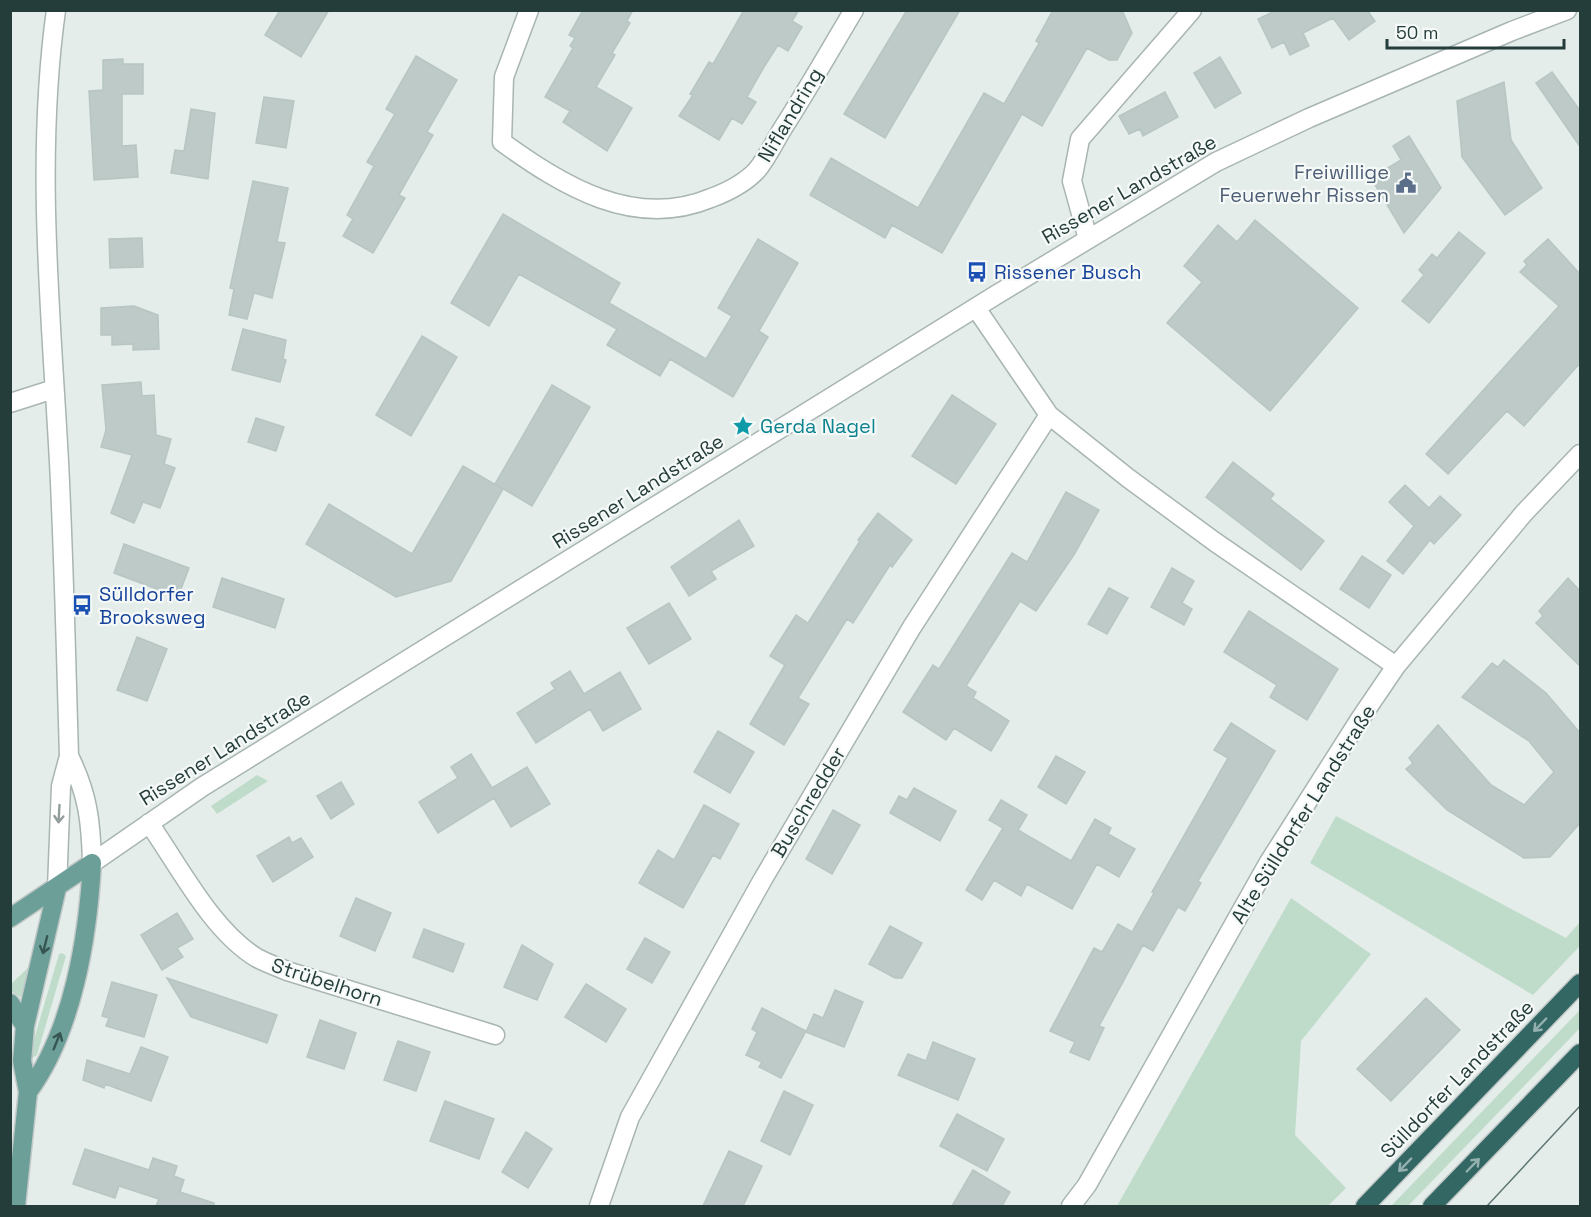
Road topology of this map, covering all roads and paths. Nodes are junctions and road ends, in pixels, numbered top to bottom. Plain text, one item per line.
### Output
1 (56, 10) edge
2 (529, 10) edge
3 (854, 10) edge
4 (1192, 10) edge
5 (1567, 10) edge
6 (1088, 239) junction
7 (976, 309) junction
8 (54, 389) junction
9 (10, 403) edge
10 (1048, 415) junction
11 (1581, 454) edge
12 (1396, 666) junction
13 (69, 756) junction
14 (149, 823) junction
15 (92, 863) junction
16 (57, 888) junction
17 (10, 918) edge
18 (1581, 983) edge
19 (10, 1003) edge
20 (25, 1026) junction
21 (495, 1035) dead end
22 (1581, 1053) edge
23 (28, 1092) junction
24 (16, 1206) edge
25 (599, 1206) edge
26 (1071, 1206) edge
27 (1365, 1206) edge
28 (1432, 1206) edge

1 - 8 street
2 - 3 street, Niflandring
4 - 6 street
5 - 6 street, Rissener Landstraße
6 - 7 street, Rissener Landstraße
7 - 10 street
7 - 14 street, Rissener Landstraße
8 - 9 street
8 - 13 street
10 - 12 street
10 - 25 street, Buschredder
11 - 12 street, Alte Sülldorfer Landstraße
12 - 26 street, Alte Sülldorfer Landstraße
13 - 15 street
13 -> 16 street
14 - 15 street, Rissener Landstraße
14 - 21 street, Strübelhorn
15 - 16 main road, Rissener Landstraße
23 -> 15 main road
16 - 17 main road, Rissener Landstraße
16 -> 20 main road
18 -> 27 highway, Sülldorfer Landstraße
19 - 20 main road
20 - 23 main road
28 -> 22 highway
23 - 24 main road

